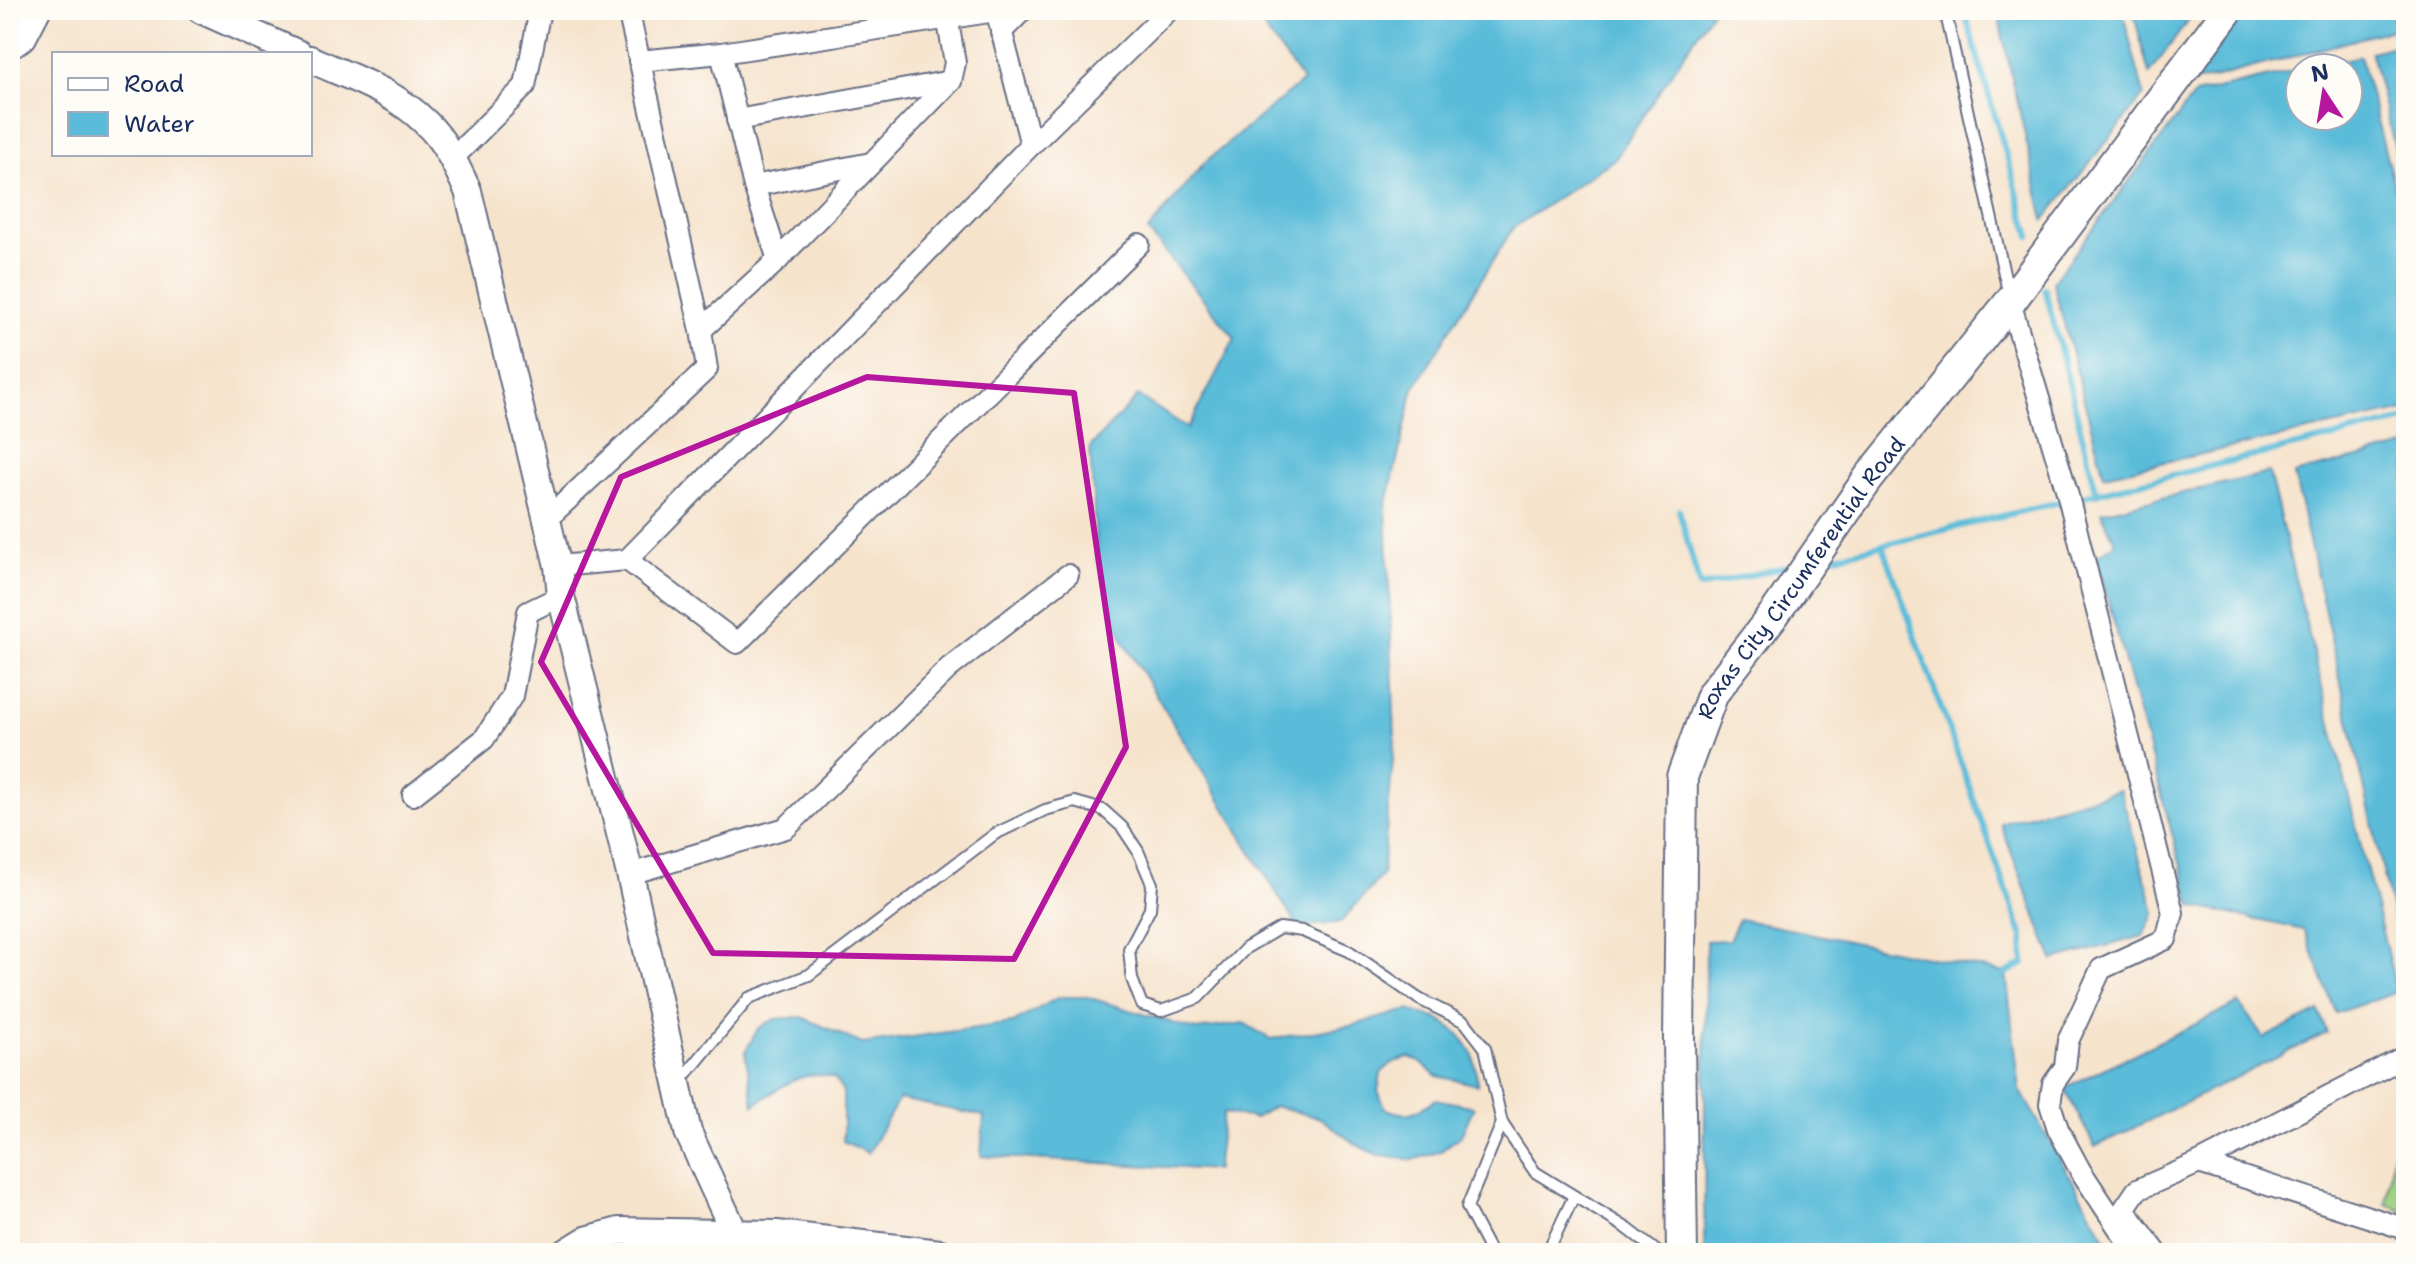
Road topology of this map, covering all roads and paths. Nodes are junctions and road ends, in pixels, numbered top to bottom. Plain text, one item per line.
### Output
1 (37, 10) edge
2 (201, 10) edge
3 (540, 10) edge
4 (628, 10) edge
5 (996, 10) edge
6 (1023, 10) edge
7 (1169, 10) edge
8 (1945, 10) edge
9 (2228, 10) edge
10 (946, 15) edge
11 (1001, 32) junction
12 (10, 46) edge
13 (295, 52) edge
14 (721, 53) junction
15 (312, 60) edge
16 (639, 61) junction
17 (951, 81) junction
18 (737, 120) junction
19 (1031, 145) junction
20 (453, 158) junction
21 (871, 163) junction
22 (754, 186) junction
23 (1139, 244) dead end
24 (778, 260) junction
25 (2010, 302) junction
26 (701, 330) junction
27 (546, 520) junction
28 (627, 560) junction
29 (558, 566) junction
30 (1068, 575) dead end
31 (561, 596) junction
32 (413, 795) dead end
33 (630, 874) junction
34 (2406, 1056) edge
35 (677, 1085) junction
36 (1502, 1123) junction
37 (2199, 1163) junction
38 (1574, 1196) junction
39 (2406, 1229) edge
40 (735, 1234) junction
41 (777, 1244) edge
42 (883, 1249) edge
43 (565, 1253) edge
44 (940, 1253) edge
45 (1491, 1253) edge
46 (1547, 1253) edge
47 (1659, 1253) edge
48 (1682, 1253) edge
49 (2135, 1253) edge
50 (2157, 1253) edge

1 - 12 street
2 - 13 street
3 - 20 street
4 - 16 street
5 - 10 street
5 - 11 street
6 - 11 street
7 - 19 street
8 - 25 lane
9 - 25 main road, Roxas City Circumferential Road
10 - 14 street
10 - 17 street
11 - 19 street
14 - 16 street
14 - 18 street
15 - 20 street
16 - 26 street
17 - 18 street
17 - 21 street
18 - 22 street
19 - 28 street
20 - 27 street
21 - 22 street
21 - 24 street
22 - 24 street
23 - 28 street
24 - 26 street
25 - 48 main road, Roxas City Circumferential Road
25 - 49 street
26 - 27 street
27 - 29 street
28 - 29 street
29 - 31 street
30 - 33 street
31 - 32 street
31 - 33 street
33 - 35 street
34 - 37 street
35 - 36 lane
35 - 40 street
36 - 38 lane
36 - 45 lane
37 - 39 street
37 - 50 street
38 - 46 lane
38 - 47 lane
40 - 41 street
40 - 43 street
41 - 42 street
42 - 44 street

